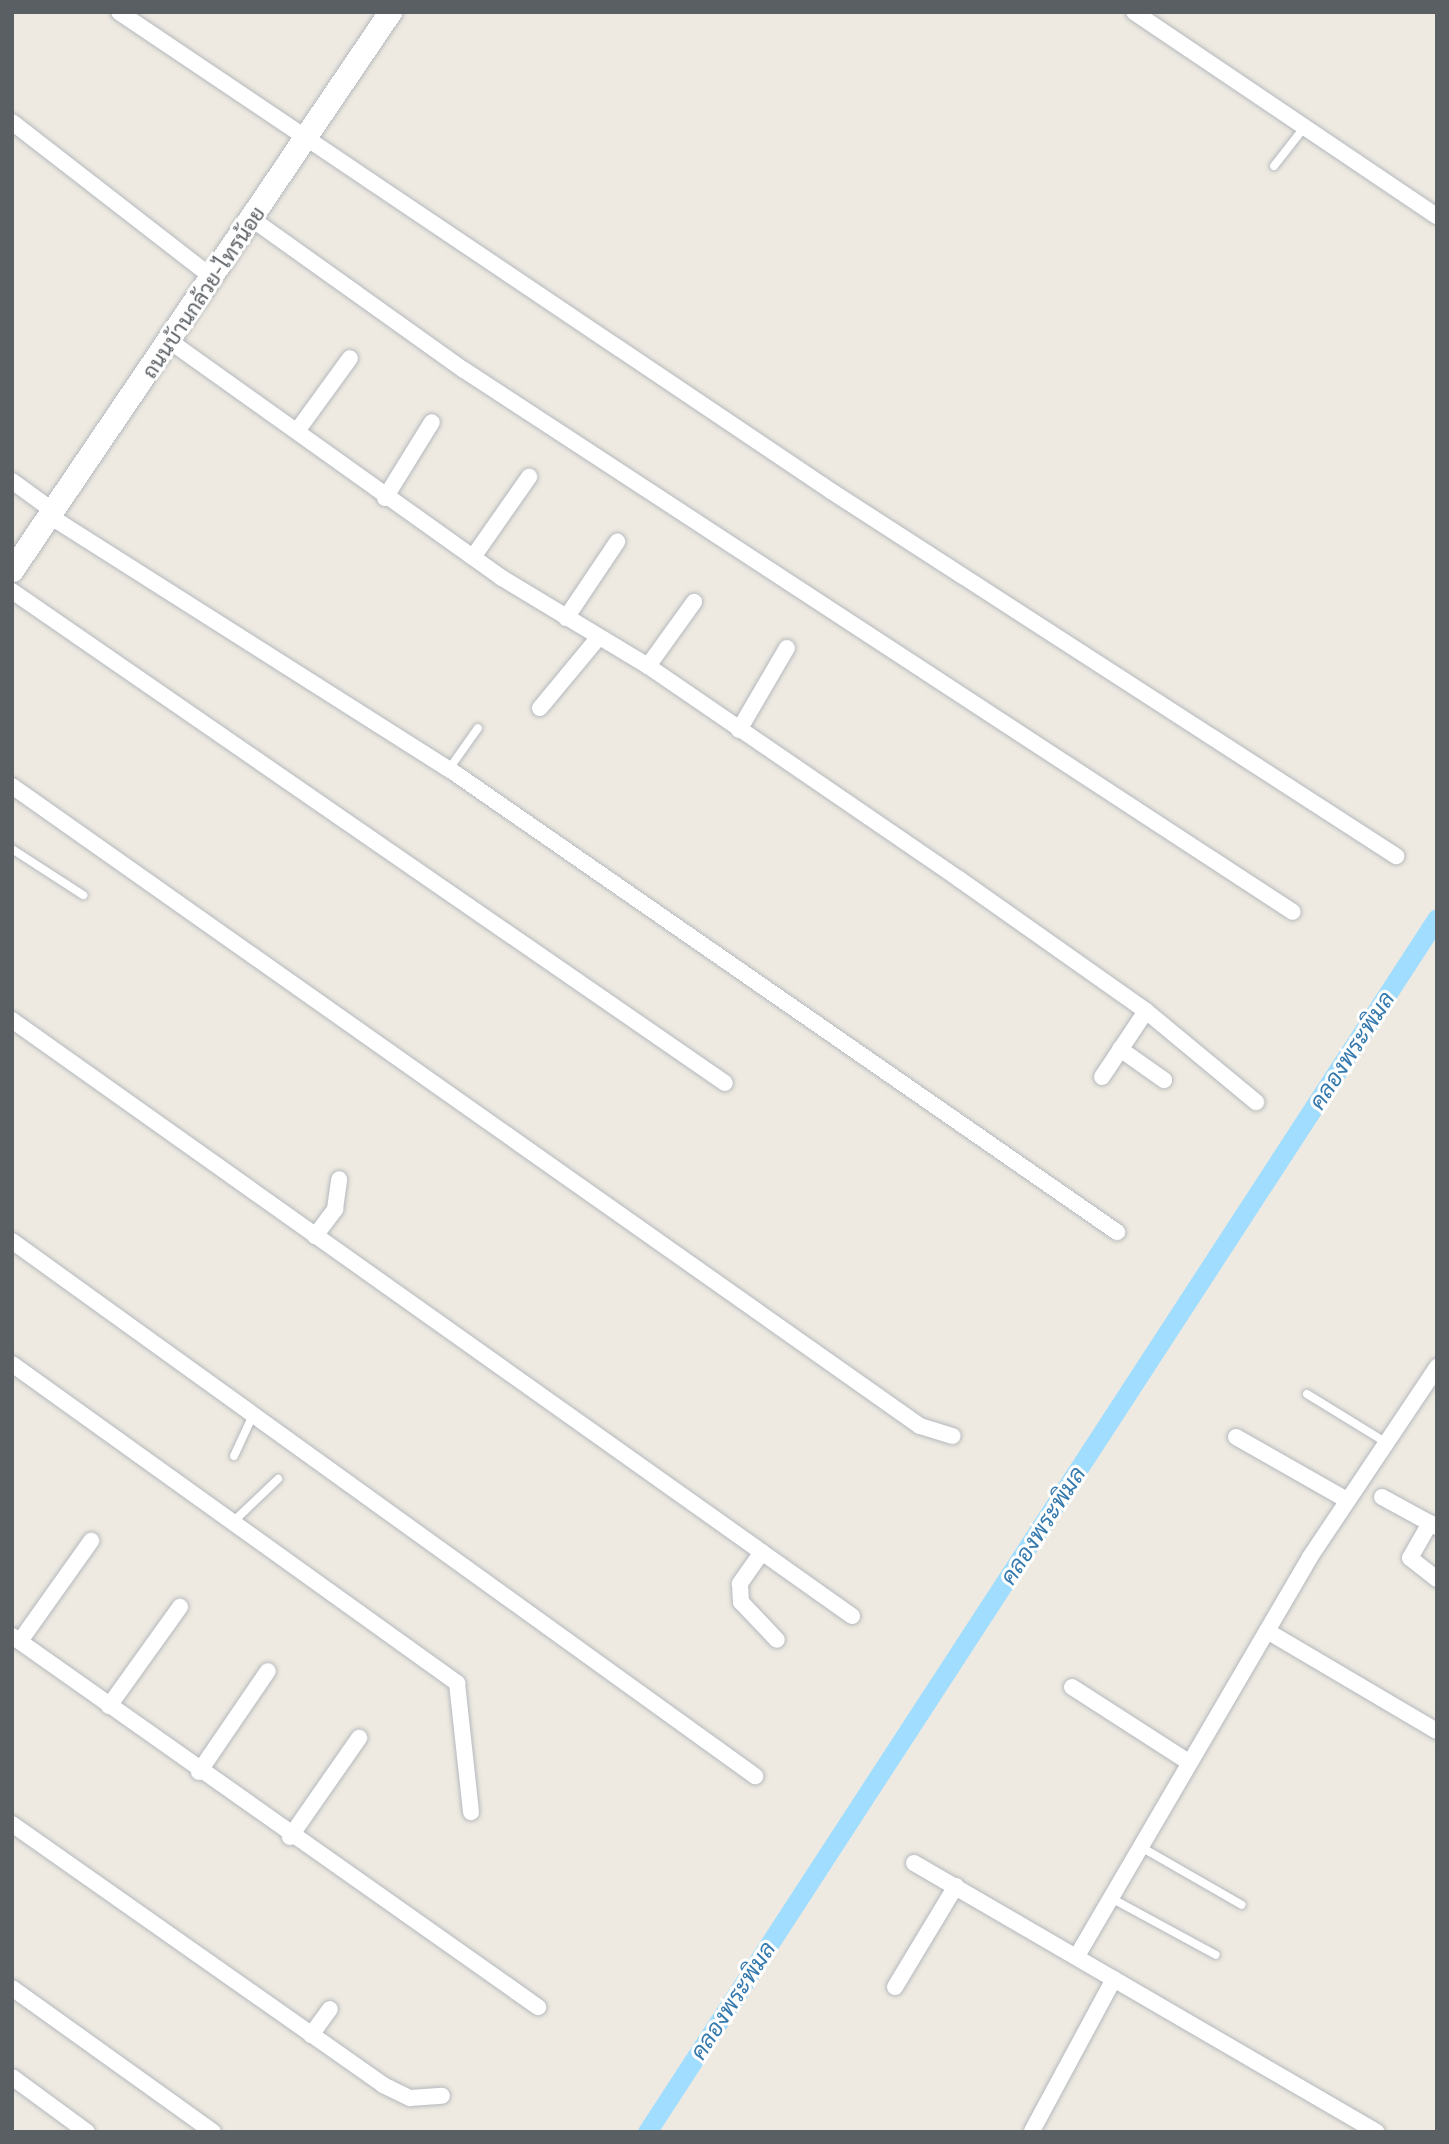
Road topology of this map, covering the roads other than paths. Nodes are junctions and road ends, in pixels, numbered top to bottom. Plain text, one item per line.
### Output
1 (119, 12) edge
2 (390, 12) edge
3 (1134, 12) edge
4 (12, 122) edge
5 (1303, 129) junction
6 (307, 137) junction
7 (1274, 166) dead end
8 (1437, 216) edge
9 (252, 219) junction
10 (212, 277) junction
11 (171, 342) junction
12 (350, 358) dead end
13 (432, 422) dead end
14 (298, 431) junction
15 (529, 477) dead end
16 (12, 481) edge
17 (385, 498) junction
18 (50, 512) junction
19 (617, 542) dead end
20 (473, 557) junction
21 (12, 570) edge
22 (12, 591) edge
23 (694, 602) dead end
24 (566, 618) junction
25 (599, 636) junction
26 (787, 648) dead end
27 (648, 666) junction
28 (540, 708) dead end
29 (478, 728) dead end
30 (739, 730) junction
31 (449, 769) junction
32 (12, 786) edge
33 (12, 849) edge
34 (1396, 856) dead end
35 (83, 895) dead end
36 (1293, 912) dead end
37 (1146, 1011) junction
38 (12, 1020) edge
39 (1120, 1049) junction
40 (1101, 1077) dead end
41 (1164, 1080) dead end
42 (725, 1083) dead end
43 (1256, 1102) dead end
44 (339, 1179) dead end
45 (1117, 1233) dead end
46 (315, 1236) junction
47 (12, 1241) edge
48 (12, 1364) edge
49 (1437, 1367) edge
50 (1307, 1394) dead end
51 (254, 1412) junction
52 (953, 1436) dead end
53 (1236, 1437) dead end
54 (1385, 1442) junction
55 (234, 1456) dead end
56 (278, 1479) dead end
57 (1382, 1497) dead end
58 (1347, 1500) junction
59 (234, 1521) junction
60 (1433, 1525) edge
61 (91, 1542) dead end
62 (762, 1552) junction
63 (1437, 1579) edge
64 (180, 1607) dead end
65 (852, 1616) dead end
66 (1267, 1631) junction
67 (16, 1638) edge
68 (777, 1640) dead end
69 (268, 1671) dead end
70 (1072, 1687) dead end
71 (109, 1706) junction
72 (1437, 1731) edge
73 (359, 1738) dead end
74 (1190, 1763) junction
75 (199, 1772) junction
76 (755, 1776) dead end
77 (471, 1812) dead end
78 (12, 1824) edge
79 (290, 1837) junction
80 (1141, 1847) junction
81 (914, 1863) dead end
82 (956, 1886) junction
83 (1111, 1898) junction
84 (1242, 1905) dead end
85 (1216, 1955) dead end
86 (1077, 1956) junction
87 (1114, 1979) junction
88 (895, 1987) dead end
89 (12, 1989) edge
90 (538, 2007) dead end
91 (330, 2009) dead end
92 (311, 2035) junction
93 (12, 2077) edge
94 (442, 2096) dead end
95 (1032, 2131) edge
96 (87, 2132) edge
97 (213, 2132) edge
98 (1377, 2132) edge

1 - 6 street
2 - 6 street, ถนนบ้านกล้วย-ไทรน้อย
3 - 5 street
4 - 10 street
5 - 7 lane
5 - 8 street
6 - 9 street, ถนนบ้านกล้วย-ไทรน้อย
6 - 34 street
9 - 10 street, ถนนบ้านกล้วย-ไทรน้อย
9 - 36 street
10 - 11 street, ถนนบ้านกล้วย-ไทรน้อย
11 - 14 street
11 - 18 street, ถนนบ้านกล้วย-ไทรน้อย
12 - 14 street
13 - 17 street
14 - 17 street
15 - 20 street
16 - 18 street
17 - 20 street
18 - 21 street, ถนนบ้านกล้วย-ไทรน้อย
18 - 31 street
19 - 24 street
20 - 24 street
22 - 42 street
23 - 27 street
24 - 25 street
25 - 27 street
25 - 28 street
26 - 30 street
27 - 30 street
29 - 31 lane
30 - 37 street
31 - 45 street
32 - 52 street
33 - 35 lane
37 - 39 street
37 - 43 street
38 - 46 street
39 - 40 street
39 - 41 street
44 - 46 street
46 - 62 street
47 - 51 street
48 - 59 street
49 - 54 street
50 - 54 lane
51 - 55 lane
51 - 76 street
53 - 58 street
54 - 58 street
56 - 59 lane
57 - 60 street
58 - 66 street
59 - 77 street
60 - 63 street
61 - 67 street
62 - 65 street
62 - 68 street
64 - 71 street
66 - 72 street
66 - 74 street
67 - 71 street
69 - 75 street
70 - 74 street
71 - 75 street
73 - 79 street
74 - 80 street
75 - 79 street
78 - 92 street
79 - 90 street
80 - 83 street
80 - 84 lane
81 - 82 street
82 - 86 street
82 - 88 street
83 - 85 lane
83 - 86 street
86 - 87 street
87 - 95 street
87 - 98 street
89 - 97 street
91 - 92 street
92 - 94 street
93 - 96 street

